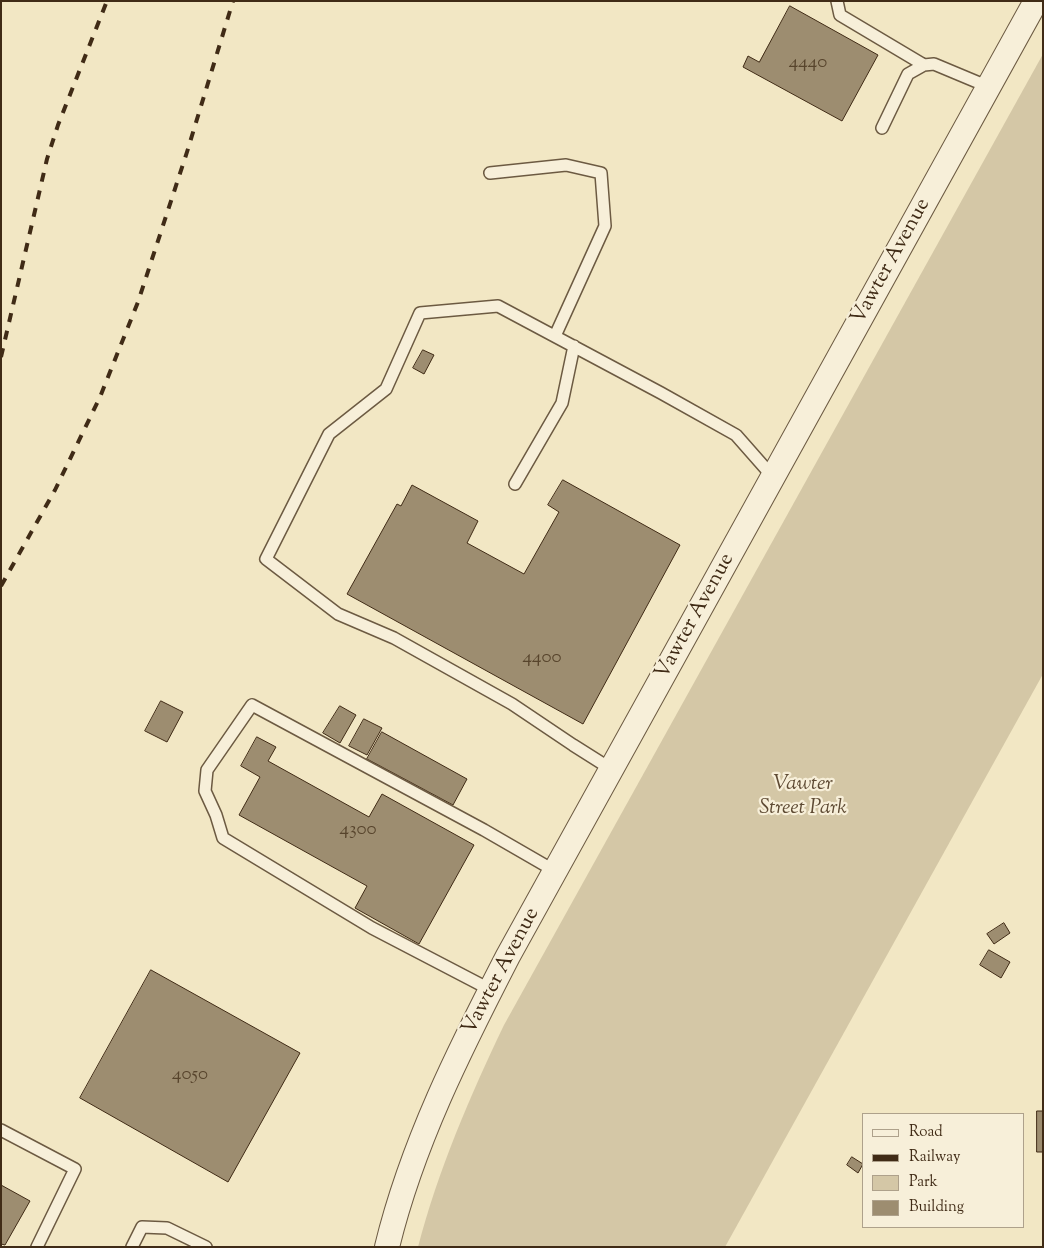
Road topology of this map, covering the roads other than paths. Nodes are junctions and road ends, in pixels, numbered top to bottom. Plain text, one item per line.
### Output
1 (837, 1) edge
2 (1036, 1) edge
3 (924, 65) junction
4 (989, 87) junction
5 (882, 128) dead end
6 (490, 173) dead end
7 (555, 336) junction
8 (574, 346) junction
9 (773, 478) junction
10 (515, 484) dead end
11 (612, 769) junction
12 (555, 871) junction
13 (491, 990) junction
14 (1, 1130) edge
15 (37, 1247) edge
16 (132, 1247) edge
17 (206, 1247) edge
18 (387, 1247) edge

1 - 3 lane
2 - 4 street, Vawter Avenue
3 - 4 lane
3 - 5 lane
4 - 9 street, Vawter Avenue
6 - 7 lane
7 - 8 lane
7 - 11 lane
8 - 9 lane
8 - 10 lane
9 - 11 street, Vawter Avenue
11 - 12 street, Vawter Avenue
12 - 13 street, Vawter Avenue
12 - 13 lane
13 - 18 street, Vawter Avenue
14 - 15 lane
16 - 17 lane

